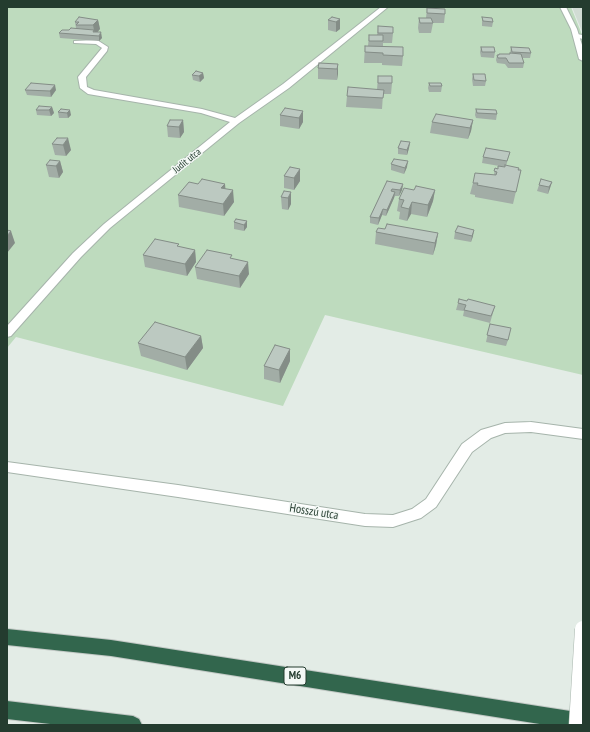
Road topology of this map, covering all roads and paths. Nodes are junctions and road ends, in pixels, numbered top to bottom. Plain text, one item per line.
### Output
1 (384, 7) edge
2 (563, 7) edge
3 (580, 36) edge
4 (76, 42) dead end
5 (583, 59) edge
6 (236, 121) junction
7 (7, 334) edge
8 (583, 434) edge
9 (7, 467) edge
10 (583, 628) edge
11 (7, 637) edge
12 (7, 710) edge
13 (583, 722) edge
14 (133, 725) edge
15 (577, 725) edge

1 - 6 street, Judit utca
2 - 3 street
3 - 5 street
4 - 6 street
6 - 7 street, Judit utca
8 - 9 street, Hosszú utca
10 - 15 street, bridge
11 - 13 highway, M6
12 - 14 highway

